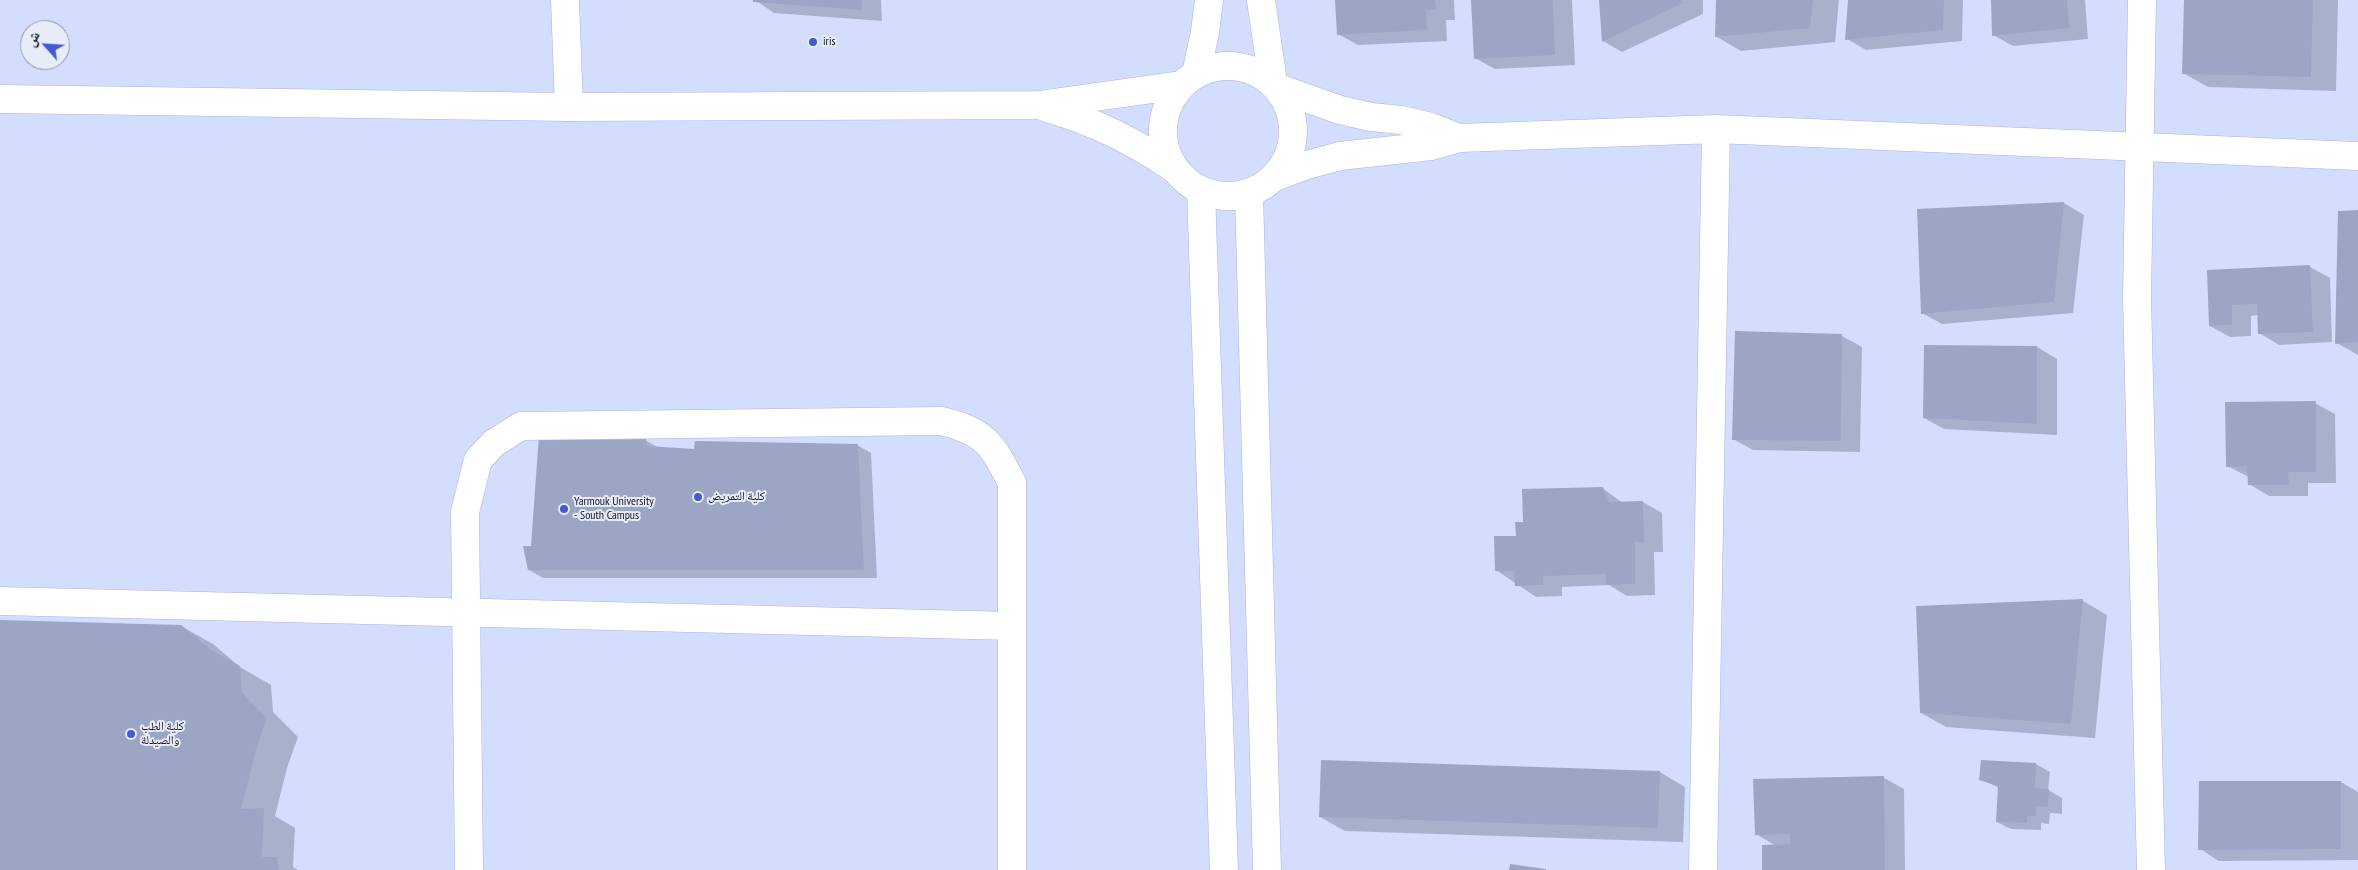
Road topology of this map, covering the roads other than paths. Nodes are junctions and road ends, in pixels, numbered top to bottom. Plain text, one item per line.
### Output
1 (565, 0) edge
2 (1209, 0) edge
3 (1261, 0) edge
4 (2142, 0) edge
5 (1188, 80) junction
6 (1276, 85) junction
7 (0, 100) edge
8 (1039, 105) junction
9 (569, 106) junction
10 (1716, 129) junction
11 (1459, 138) junction
12 (2141, 146) junction
13 (2358, 156) edge
14 (1175, 169) junction
15 (1275, 177) junction
16 (1201, 191) junction
17 (1249, 193) junction
18 (0, 601) edge
19 (465, 613) junction
20 (1012, 626) junction
21 (469, 870) edge
22 (1012, 870) edge
23 (1224, 870) edge
24 (1267, 870) edge
25 (1702, 870) edge
26 (2151, 870) edge

1 - 9 street
2 - 5 street
3 - 6 street
4 - 12 street
5 - 6 street
5 - 8 street
5 - 14 street
6 - 11 street
6 - 15 street
7 - 9 street
8 - 9 street
8 - 14 street
10 - 11 street
10 - 12 street
10 - 25 street
11 - 15 street
12 - 13 street
12 - 26 street
14 - 16 street
15 - 17 street
16 - 17 street
16 - 23 street
17 - 24 street
18 - 19 street
19 - 20 street
19 - 20 street
19 - 21 street
20 - 22 street

